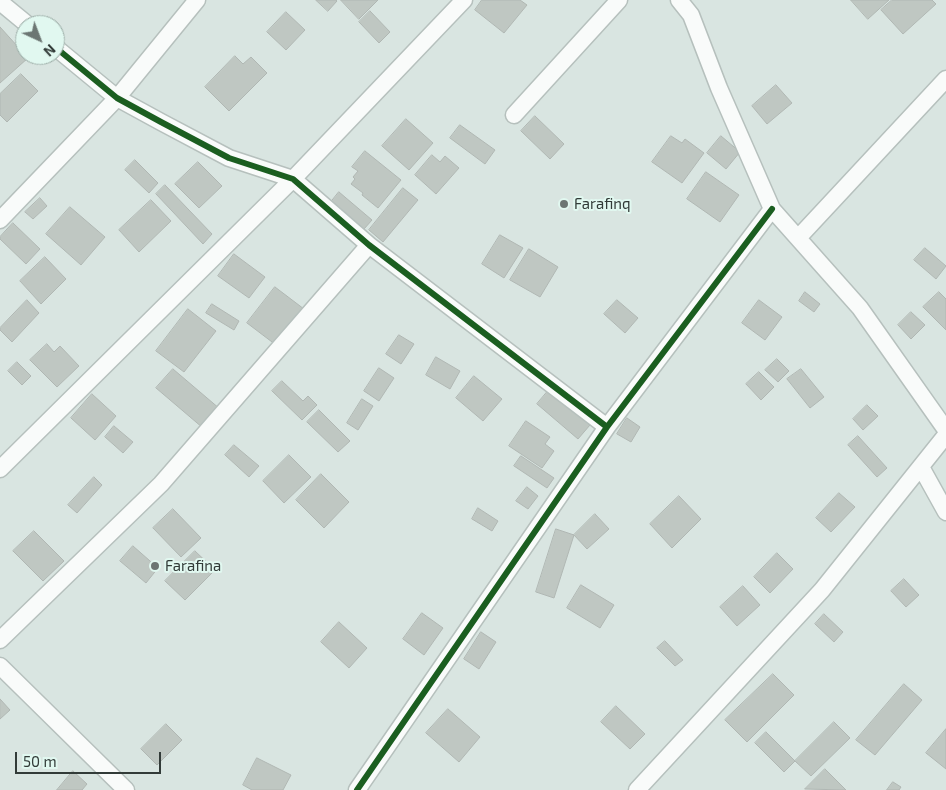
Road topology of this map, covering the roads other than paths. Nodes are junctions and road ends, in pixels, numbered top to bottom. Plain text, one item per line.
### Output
1 (197, 0) edge
2 (464, 0) edge
3 (619, 0) edge
4 (679, 0) edge
5 (0, 2) edge
6 (16, 15) edge
7 (65, 55) edge
8 (946, 79) edge
9 (118, 98) junction
10 (514, 115) dead end
11 (293, 179) junction
12 (772, 208) junction
13 (0, 220) edge
14 (798, 238) junction
15 (369, 245) junction
16 (607, 427) junction
17 (946, 430) edge
18 (946, 435) edge
19 (921, 467) junction
20 (0, 469) edge
21 (946, 512) edge
22 (0, 640) edge
23 (0, 666) edge
24 (126, 790) edge
25 (357, 790) edge
26 (637, 790) edge

1 - 9 street
2 - 11 street
3 - 10 street
4 - 12 street
5 - 6 street
7 - 9 street
8 - 14 street
9 - 11 street
9 - 13 street
11 - 15 street
11 - 20 street
12 - 14 street
12 - 16 street
14 - 17 street
15 - 16 street
15 - 22 street
16 - 25 street
18 - 19 street
19 - 21 street
19 - 26 street
23 - 24 street

